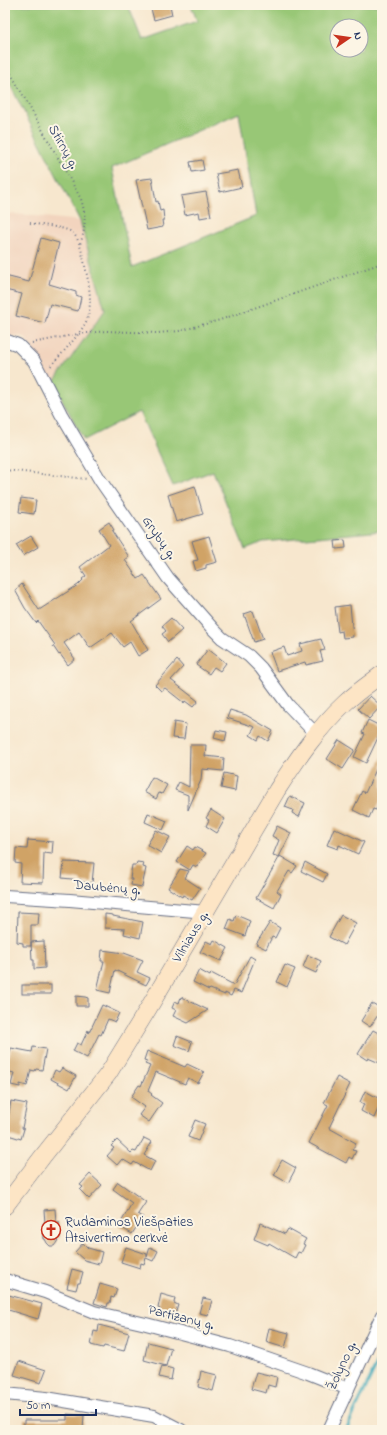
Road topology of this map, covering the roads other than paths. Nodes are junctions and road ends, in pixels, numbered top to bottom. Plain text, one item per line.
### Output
1 (5, 340) edge
2 (382, 674) edge
3 (316, 734) junction
4 (5, 896) edge
5 (206, 912) junction
6 (5, 1206) edge
7 (5, 1280) edge
8 (382, 1315) edge
9 (348, 1389) junction
10 (5, 1394) edge
11 (181, 1430) edge
12 (330, 1430) edge

1 - 3 street, Grybų g.
2 - 3 main road, Vilniaus g.
3 - 5 main road, Vilniaus g.
4 - 5 street, Daubėnų g.
5 - 6 main road, Vilniaus g.
7 - 9 street, Partizanų g.
8 - 9 street, Žolyno g.
9 - 12 street, Žolyno g.
10 - 11 street

